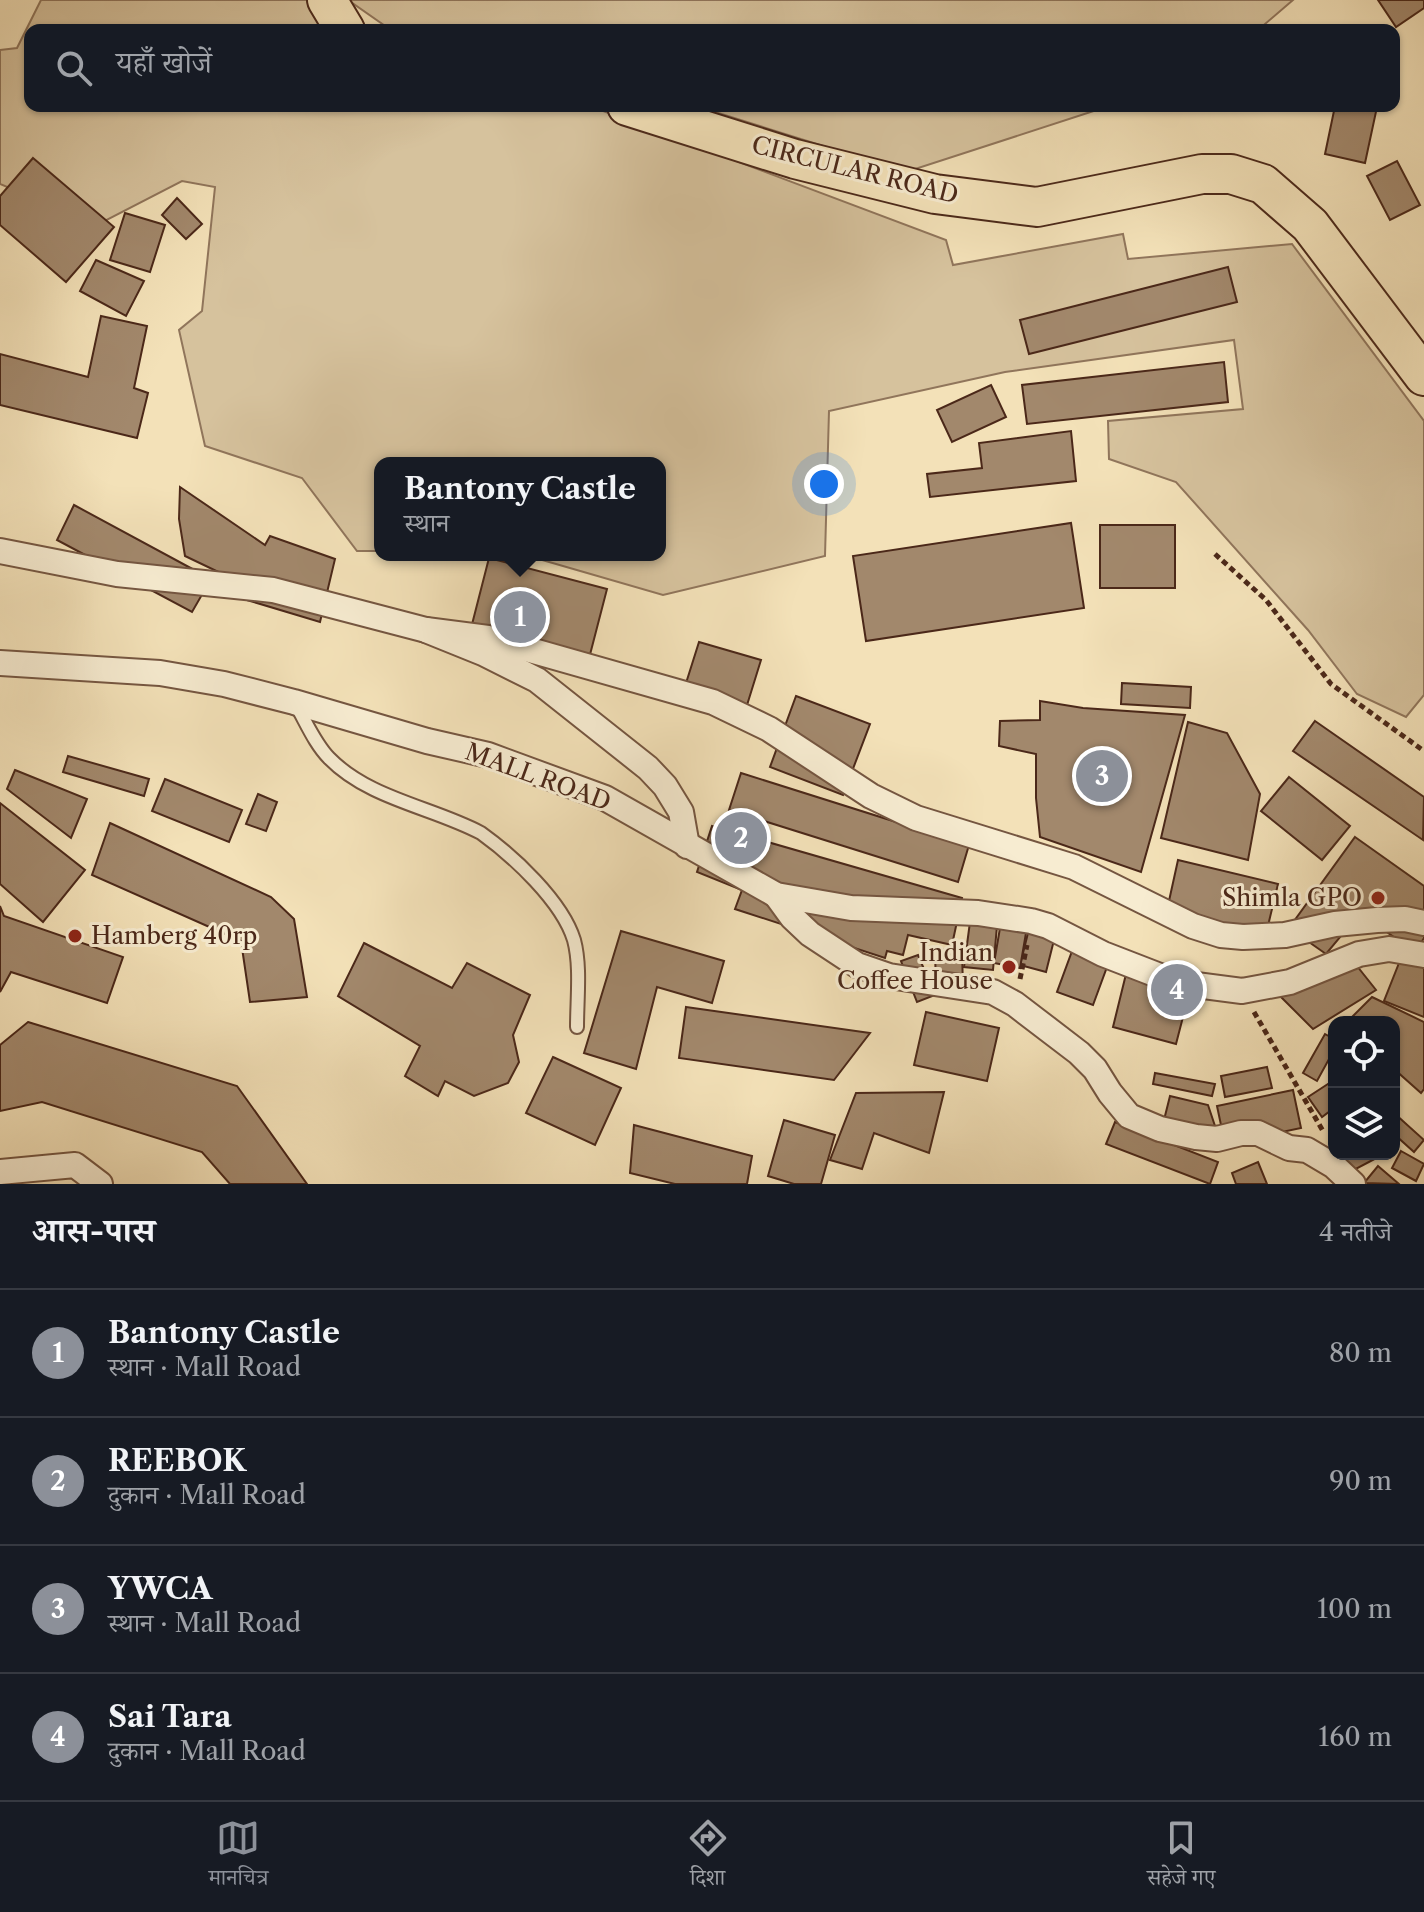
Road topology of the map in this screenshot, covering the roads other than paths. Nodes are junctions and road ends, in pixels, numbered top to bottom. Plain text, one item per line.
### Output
1 (327, 0) edge
2 (341, 24) edge
3 (646, 112) edge
4 (1424, 376) edge
5 (0, 551) edge
6 (426, 630) junction
7 (0, 663) edge
8 (294, 702) junction
9 (687, 846) junction
10 (776, 895) junction
11 (1424, 923) edge
12 (1424, 955) edge
13 (577, 1027) dead end
14 (0, 1172) edge
15 (100, 1184) edge
16 (1353, 1184) edge

1 - 2 main road
3 - 4 main road, CIRCULAR ROAD
5 - 6 street
6 - 9 street
6 - 11 street
7 - 8 street, MALL ROAD
8 - 9 street, MALL ROAD
8 - 13 lane
9 - 10 street, MALL ROAD
10 - 12 street, MALL ROAD
10 - 16 street
14 - 15 street

